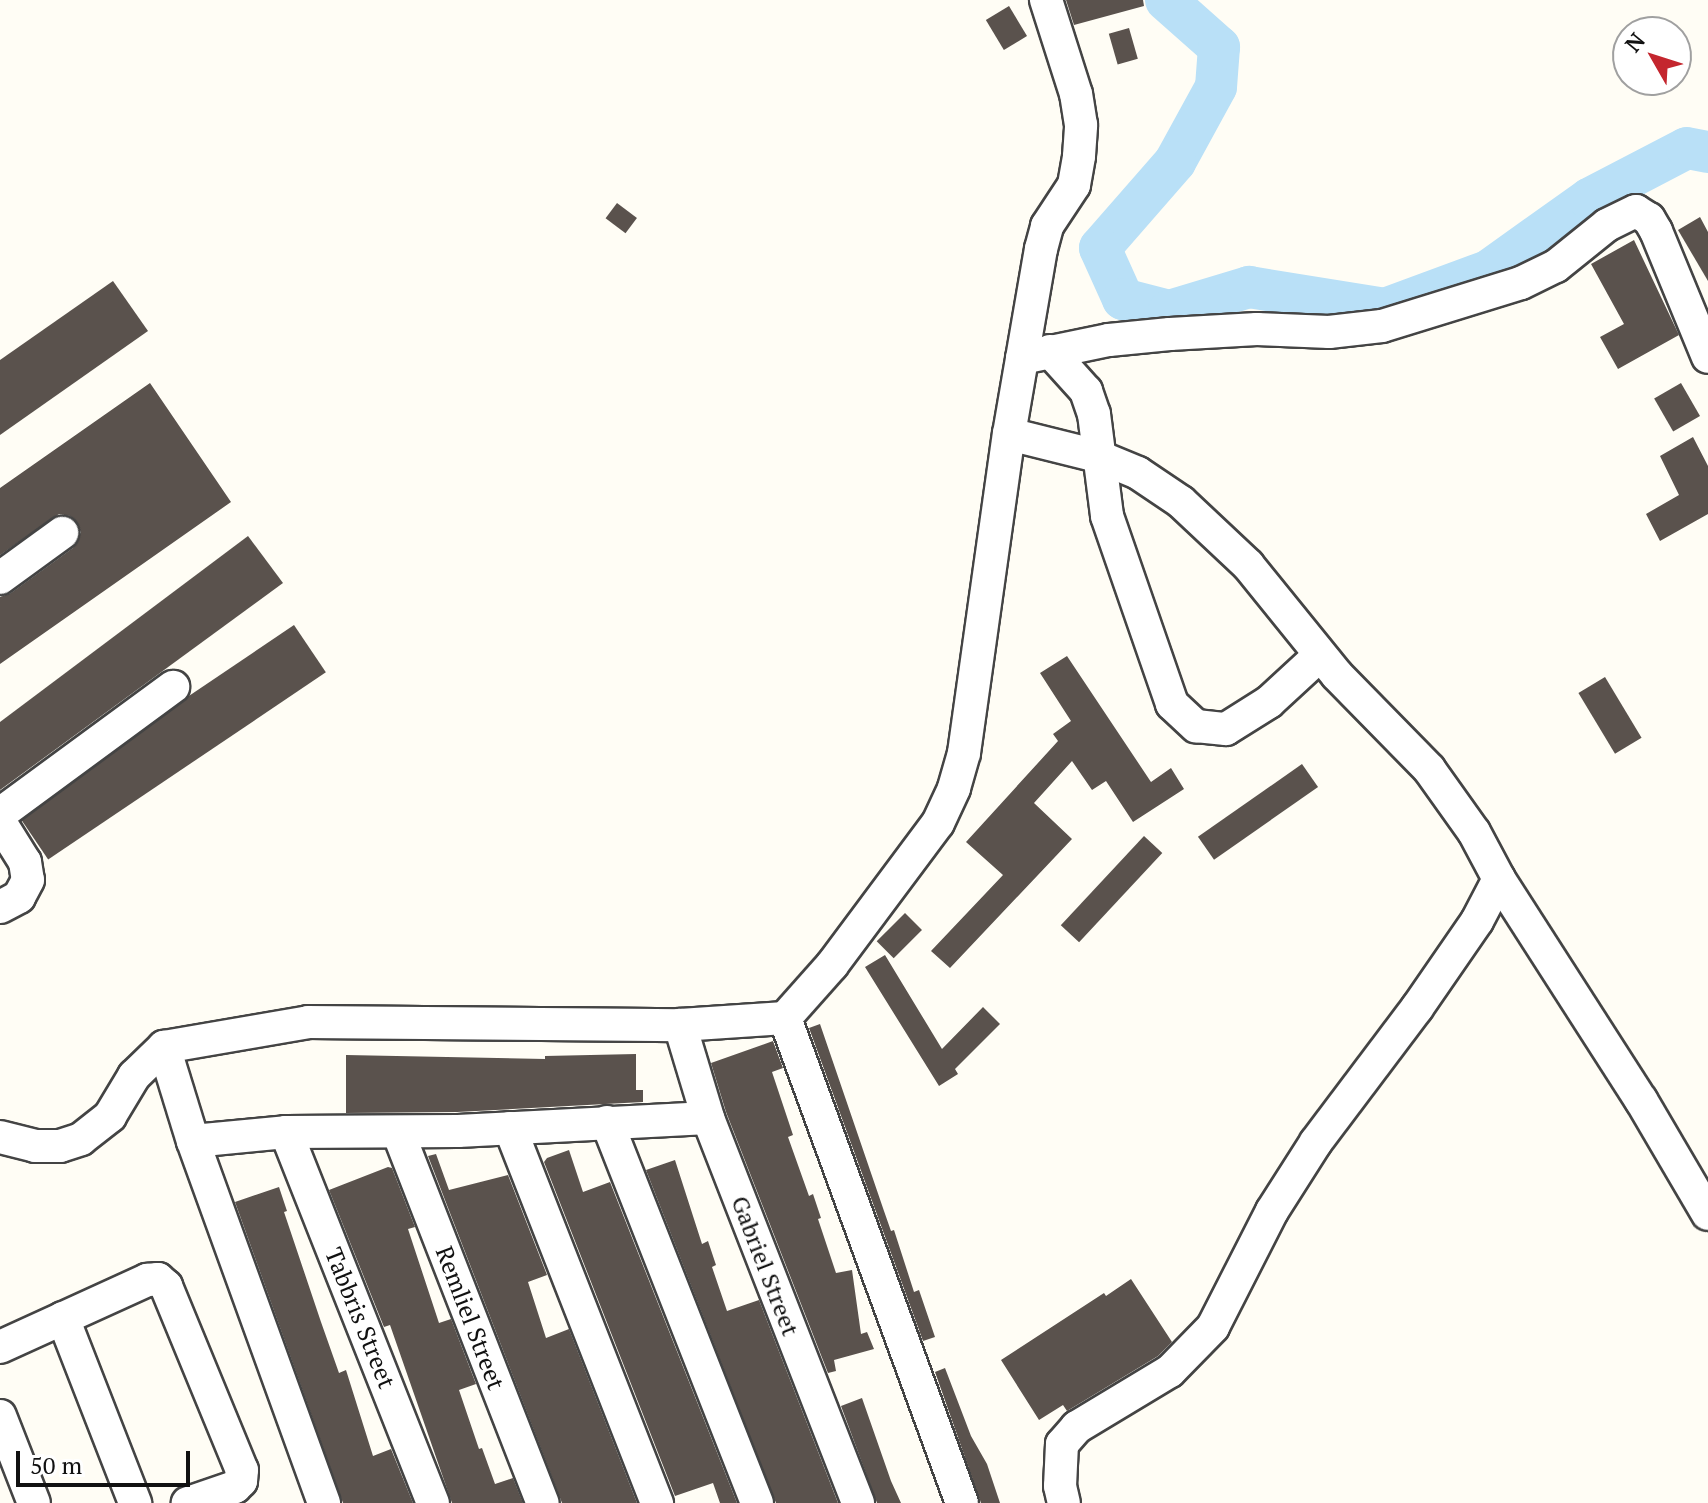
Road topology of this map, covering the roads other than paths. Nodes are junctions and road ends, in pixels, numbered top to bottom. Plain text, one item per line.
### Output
1 (1046, 0) edge
2 (1036, 354) junction
3 (1708, 357) edge
4 (1009, 434) junction
5 (1097, 456) junction
6 (62, 533) dead end
7 (0, 578) edge
8 (1320, 655) junction
9 (173, 687) dead end
10 (0, 814) edge
11 (0, 822) edge
12 (1499, 879) junction
13 (0, 907) edge
14 (785, 1018) junction
15 (680, 1025) junction
16 (164, 1047) junction
17 (708, 1118) junction
18 (607, 1122) junction
19 (510, 1128) junction
20 (286, 1132) junction
21 (398, 1132) junction
22 (0, 1137) edge
23 (193, 1141) junction
24 (1708, 1214) edge
25 (63, 1318) junction
26 (0, 1347) edge
27 (0, 1416) edge
28 (316, 1497) edge
29 (34, 1503) edge
30 (135, 1503) edge
31 (188, 1503) edge
32 (433, 1503) edge
33 (543, 1503) edge
34 (657, 1503) edge
35 (757, 1503) edge
36 (858, 1503) edge
37 (962, 1503) edge
38 (1064, 1503) edge

1 - 2 street
2 - 3 street
2 - 4 street
2 - 5 street
4 - 5 street
4 - 14 street
5 - 8 street
5 - 8 street
6 - 7 street
8 - 12 street
9 - 10 street
11 - 13 street
12 - 24 street
12 - 38 street
14 - 15 street
14 - 37 street
15 - 16 street
15 - 17 street, Gabriel Street
16 - 22 street
16 - 23 street
17 - 18 street
17 - 36 street, Gabriel Street
18 - 19 street
18 - 35 street
19 - 21 street
19 - 34 street
20 - 21 street
20 - 23 street
20 - 32 street, Tabbris Street
21 - 33 street, Remliel Street
23 - 28 street
25 - 26 street
25 - 30 street
25 - 31 street
27 - 29 street

